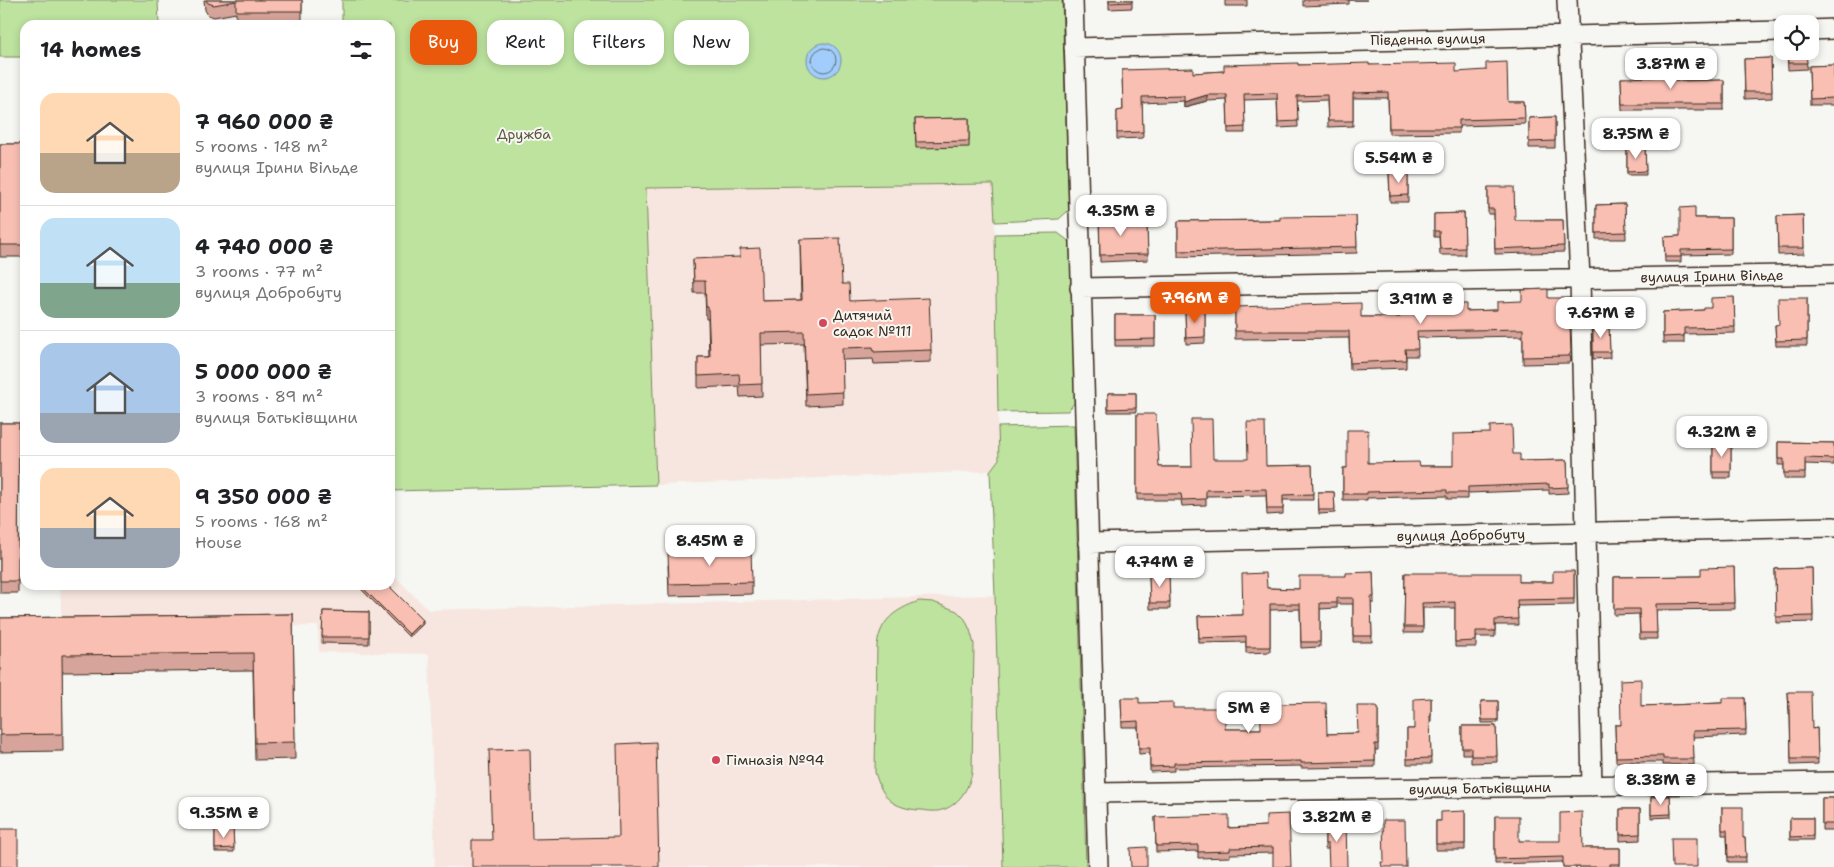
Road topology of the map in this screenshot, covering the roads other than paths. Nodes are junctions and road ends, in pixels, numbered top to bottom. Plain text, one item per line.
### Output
1 (1073, 0) edge
2 (1566, 0) edge
3 (1834, 29) edge
4 (1774, 30) edge
5 (1819, 30) edge
6 (1568, 36) junction
7 (1074, 48) junction
8 (1834, 274) edge
9 (1580, 279) junction
10 (1080, 288) junction
11 (1834, 528) edge
12 (1586, 532) junction
13 (1088, 543) junction
14 (1834, 782) edge
15 (1592, 786) junction
16 (1096, 793) junction
17 (1098, 867) edge

1 - 7 street
2 - 6 street
3 - 5 street
4 - 6 street, Південна вулиця
6 - 7 street, Південна вулиця
6 - 9 street
7 - 10 street
8 - 9 street, вулиця Ірини Вільде
9 - 10 street, вулиця Ірини Вільде
9 - 12 street
10 - 13 street
11 - 12 street, вулиця Добробуту
12 - 13 street, вулиця Добробуту
12 - 15 street
13 - 16 street
14 - 15 street, вулиця Батьківщини
15 - 16 street, вулиця Батьківщини
16 - 17 street

